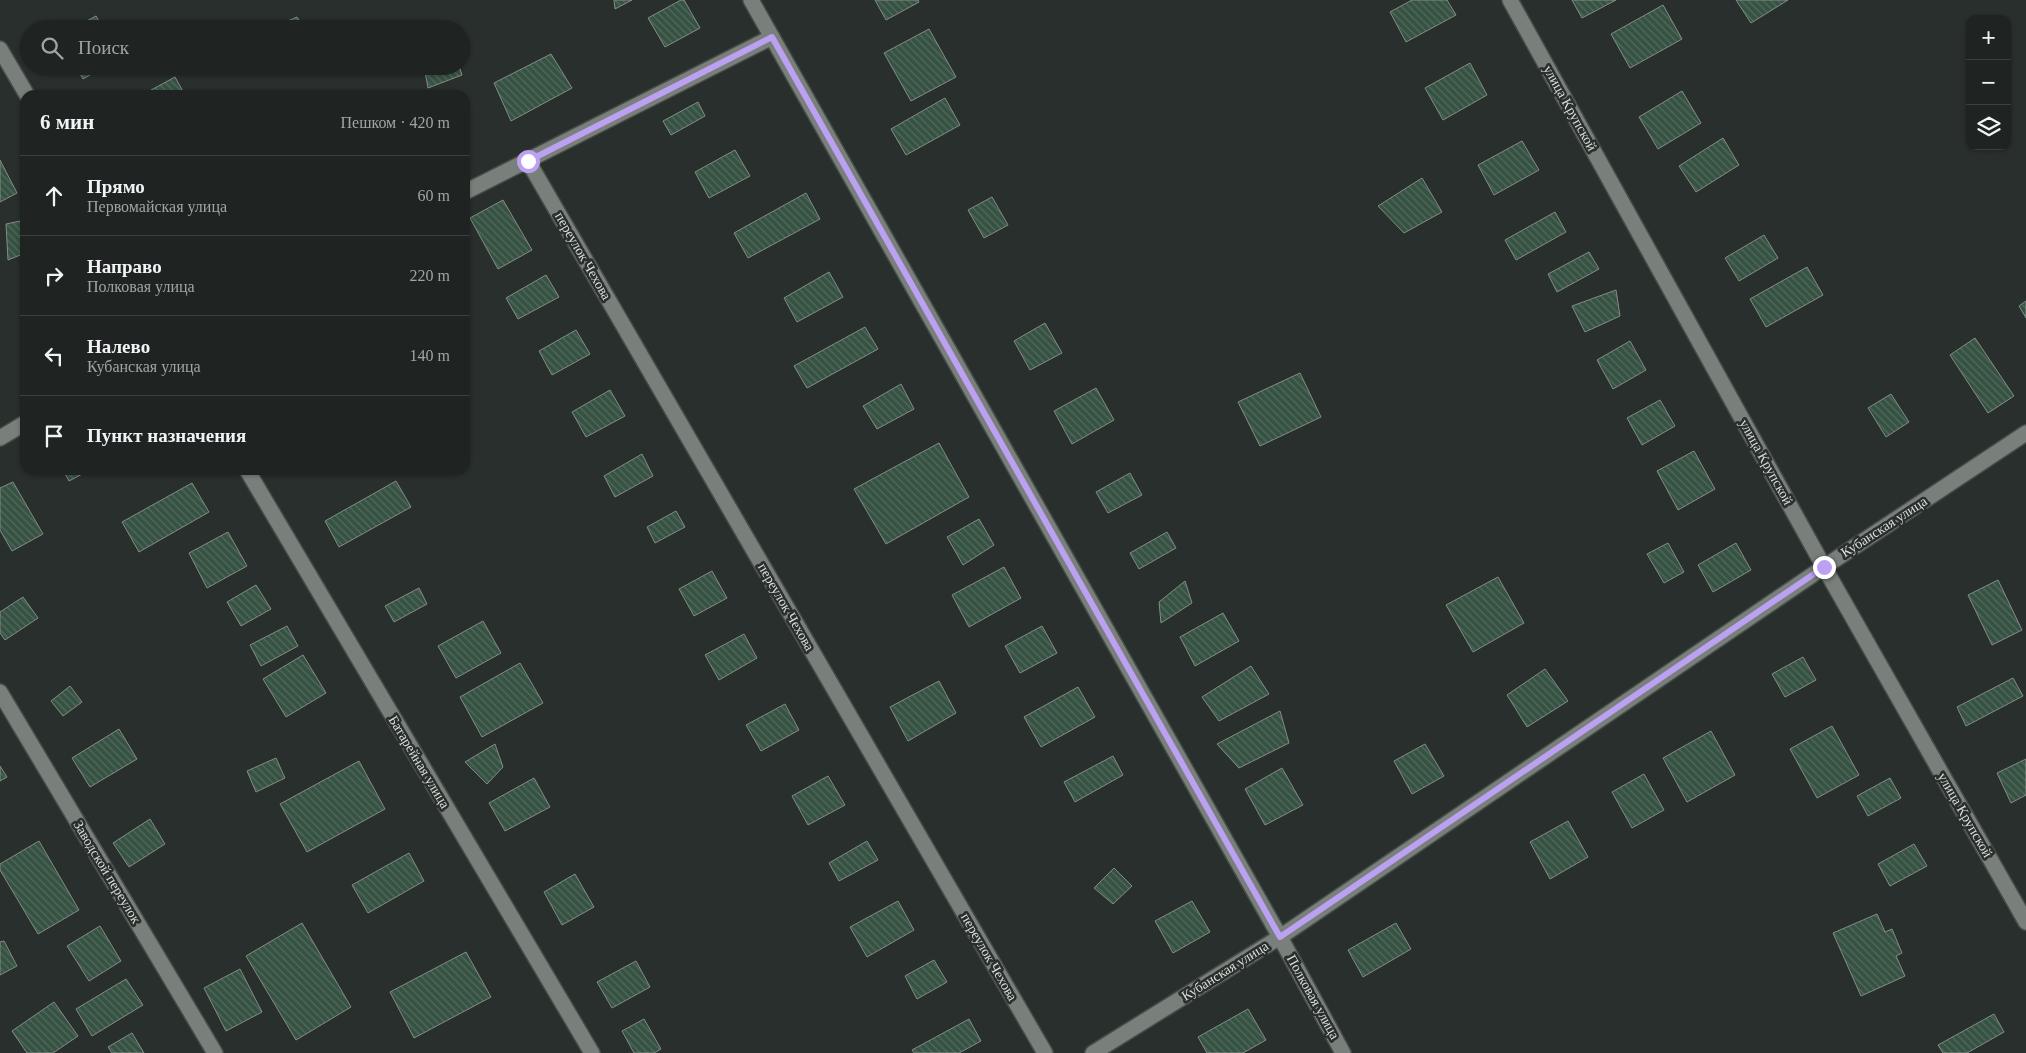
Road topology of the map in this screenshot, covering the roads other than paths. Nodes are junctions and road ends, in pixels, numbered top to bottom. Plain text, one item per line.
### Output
1 (751, 0) edge
2 (1510, 0) edge
3 (772, 37) junction
4 (0, 49) edge
5 (24, 90) edge
6 (528, 161) junction
7 (470, 190) edge
8 (20, 426) edge
9 (2026, 433) edge
10 (0, 438) edge
11 (250, 475) edge
12 (1824, 567) junction
13 (0, 692) edge
14 (2026, 922) edge
15 (1280, 937) junction
16 (215, 1053) edge
17 (592, 1053) edge
18 (1044, 1053) edge
19 (1093, 1053) edge
20 (1343, 1053) edge

1 - 3 street, Полковая улица
2 - 12 street, улица Крупской
3 - 6 street
3 - 15 street, Полковая улица
4 - 5 street
6 - 7 street
6 - 18 street, переулок Чехова
8 - 10 street
9 - 12 street, Кубанская улица
11 - 17 street, Батарейная улица
12 - 14 street, улица Крупской
12 - 15 street, Кубанская улица
13 - 16 street, Заводской переулок
15 - 19 street, Кубанская улица
15 - 20 street, Полковая улица

